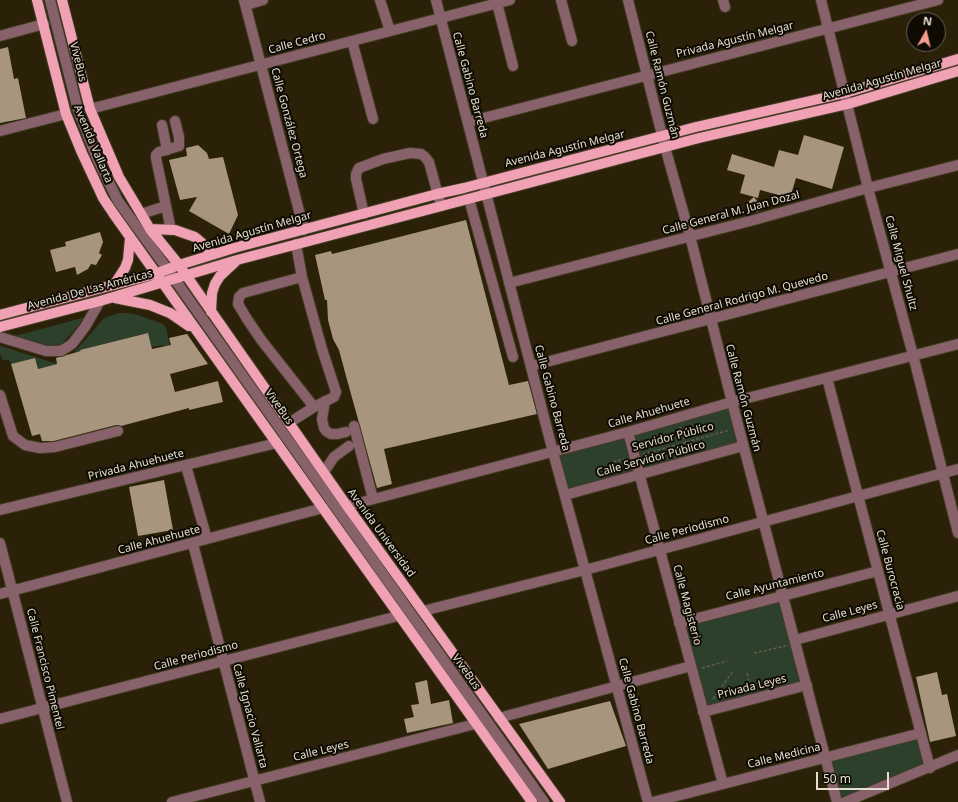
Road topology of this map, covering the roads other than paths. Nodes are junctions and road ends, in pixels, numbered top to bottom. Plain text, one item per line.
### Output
1 (37, 0) edge
2 (50, 0) edge
3 (62, 0) edge
4 (263, 0) edge
5 (380, 0) edge
6 (436, 0) edge
7 (510, 0) edge
8 (561, 0) edge
9 (628, 0) edge
10 (821, 0) edge
11 (938, 0) edge
12 (245, 2) edge
13 (497, 4) junction
14 (440, 18) junction
15 (44, 24) junction
16 (828, 28) junction
17 (390, 31) junction
18 (0, 36) edge
19 (352, 41) junction
20 (572, 41) dead end
21 (958, 59) edge
22 (261, 64) junction
23 (513, 66) dead end
24 (958, 71) edge
25 (648, 75) junction
26 (845, 92) junction
27 (848, 104) junction
28 (90, 109) junction
29 (66, 114) junction
30 (373, 119) dead end
31 (175, 122) dead end
32 (468, 122) junction
33 (162, 126) dead end
34 (0, 131) edge
35 (662, 136) junction
36 (665, 147) junction
37 (167, 150) junction
38 (958, 165) edge
39 (483, 182) junction
40 (868, 188) junction
41 (437, 194) junction
42 (486, 195) junction
43 (469, 199) junction
44 (166, 206) junction
45 (441, 206) junction
46 (141, 214) junction
47 (364, 214) junction
48 (150, 229) junction
49 (172, 230) junction
50 (304, 230) junction
51 (690, 236) junction
52 (130, 238) junction
53 (296, 244) junction
54 (213, 254) junction
55 (958, 254) edge
56 (237, 260) junction
57 (179, 265) junction
58 (168, 270) junction
59 (891, 272) junction
60 (155, 274) junction
61 (185, 275) junction
62 (302, 277) junction
63 (174, 279) junction
64 (161, 283) junction
65 (509, 283) junction
66 (114, 285) junction
67 (111, 297) junction
68 (100, 301) junction
69 (211, 312) junction
70 (0, 315) edge
71 (710, 319) junction
72 (0, 327) edge
73 (196, 331) junction
74 (0, 337) edge
75 (958, 344) edge
76 (913, 355) junction
77 (513, 357) dead end
78 (531, 366) junction
79 (827, 378) junction
80 (0, 395) edge
81 (325, 402) junction
82 (732, 402) junction
83 (314, 407) junction
84 (289, 423) junction
85 (118, 431) dead end
86 (628, 432) junction
87 (277, 443) junction
88 (349, 446) dead end
89 (744, 446) junction
90 (553, 452) junction
91 (186, 466) junction
92 (958, 469) edge
93 (324, 472) junction
94 (639, 474) junction
95 (943, 474) junction
96 (565, 495) junction
97 (858, 496) junction
98 (373, 499) junction
99 (347, 506) junction
100 (323, 508) junction
101 (0, 510) edge
102 (764, 521) junction
103 (958, 533) edge
104 (207, 539) junction
105 (0, 543) edge
106 (193, 544) junction
107 (659, 550) junction
108 (585, 570) junction
109 (878, 571) junction
110 (13, 590) junction
111 (0, 594) edge
112 (784, 595) junction
113 (958, 596) edge
114 (423, 611) junction
115 (890, 614) junction
116 (398, 616) junction
117 (679, 623) junction
118 (796, 642) junction
119 (223, 661) junction
120 (692, 668) junction
121 (617, 686) junction
122 (807, 686) junction
123 (42, 708) junction
124 (703, 712) junction
125 (500, 718) junction
126 (0, 719) edge
127 (475, 724) junction
128 (921, 733) junction
129 (958, 756) edge
130 (826, 758) junction
131 (930, 768) junction
132 (255, 780) junction
133 (723, 784) junction
134 (67, 802) edge
135 (172, 802) edge
136 (260, 802) edge
137 (532, 802) edge
138 (544, 802) edge
139 (560, 802) edge
140 (648, 802) edge
141 (653, 802) edge
142 (837, 802) edge
143 (845, 802) edge

1 - 15 main road, Avenida Vallarta
2 - 58 street, ViveBus
3 - 28 main road, Avenida Vallarta
4 - 12 street
5 - 17 street
6 - 14 street, Calle Gabino Barreda
7 - 13 street, Calle Cedro
8 - 20 street
9 - 25 street, Calle Ramón Guzmán
10 - 16 street, Calle Miguel Shultz
11 - 16 street, Privada Agustín Melgar
12 - 22 street, Calle González Ortega
13 - 14 street, Calle Cedro
13 - 23 street
14 - 17 street, Calle Cedro
14 - 32 street, Calle Gabino Barreda
15 - 18 street
15 - 29 main road, Avenida Vallarta
16 - 25 street, Privada Agustín Melgar
16 - 26 street, Calle Miguel Shultz
17 - 19 street, Calle Cedro
19 - 22 street, Calle Cedro
19 - 30 street
21 - 26 main road, Avenida Agustín Melgar
22 - 28 street, Calle Cedro
22 - 50 street, Calle González Ortega
24 - 27 main road, Avenida Agustín Melgar
25 - 32 street, Privada Agustín Melgar
25 - 35 street, Calle Ramón Guzmán
26 - 27 street, Calle Miguel Shultz
26 - 35 main road, Avenida Agustín Melgar
27 - 36 main road, Avenida Agustín Melgar
27 - 40 street, Calle Miguel Shultz
28 - 46 main road, Avenida Vallarta
29 - 34 street
29 - 52 main road, Avenida Vallarta
31 - 37 street
32 - 39 street, Calle Gabino Barreda
33 - 37 street
35 - 36 street, Calle Ramón Guzmán
35 - 39 main road, Avenida Agustín Melgar
36 - 42 main road, Avenida Agustín Melgar
36 - 51 street, Calle Ramón Guzmán
37 - 44 street
38 - 40 street, Calle General M. Juan Dozal
39 - 41 main road, Avenida Agustín Melgar
39 - 42 street, Calle Gabino Barreda
40 - 51 street, Calle General M. Juan Dozal
40 - 59 street, Calle Miguel Shultz
41 - 45 street
41 - 47 main road, Avenida Agustín Melgar
41 - 47 street
42 - 43 main road, Avenida Agustín Melgar
42 - 65 street, Calle Gabino Barreda
43 - 45 main road, Avenida Agustín Melgar
43 - 77 street
44 - 46 street
44 - 49 street
45 - 53 main road, Avenida Agustín Melgar
46 - 48 main road, Avenida Vallarta
47 - 50 main road, Avenida Agustín Melgar
48 - 49 main road
48 - 57 main road, Avenida Vallarta
49 - 54 main road
50 - 54 main road, Avenida Agustín Melgar
51 - 65 street, Calle General M. Juan Dozal
51 - 71 street, Calle Ramón Guzmán
52 - 60 main road, Avenida Vallarta
52 - 66 main road
53 - 56 main road, Avenida Agustín Melgar
53 - 62 street
54 - 57 main road, Avenida Agustín Melgar
55 - 59 street, Calle General Rodrigo M. Quevedo
56 - 61 main road, Avenida Agustín Melgar
56 - 69 main road
57 - 58 main road, Avenida De Las Américas
57 - 61 main road, Avenida Vallarta
58 - 60 main road, Avenida De Las Américas
58 - 63 street, ViveBus
59 - 71 street, Calle General Rodrigo M. Quevedo
59 - 76 street, Calle Miguel Shultz
60 - 64 main road, Avenida Vallarta
60 - 66 main road, Avenida De Las Américas
61 - 63 main road, Avenida De Las Américas
61 - 69 main road, Avenida Universidad
62 - 81 street
62 - 83 street
63 - 64 main road, Avenida De Las Américas
63 - 138 street, ViveBus
64 - 67 main road, Avenida De Las Américas
64 - 73 main road
65 - 78 street, Calle Gabino Barreda
66 - 70 main road, Avenida De Las Américas
67 - 68 main road, Avenida De Las Américas
67 - 73 main road
68 - 72 main road, Avenida De Las Américas
68 - 74 street
69 - 84 main road, Avenida Universidad
71 - 78 street, Calle General Rodrigo M. Quevedo
71 - 82 street, Calle Ramón Guzmán
73 - 87 main road
75 - 76 street, Calle Ahuehuete
76 - 79 street, Calle Ahuehuete
76 - 95 street, Calle Miguel Shultz
78 - 90 street, Calle Gabino Barreda
79 - 82 street, Calle Ahuehuete
79 - 97 street, Calle Burocracia
80 - 85 street
81 - 83 street
81 - 98 street
82 - 86 street, Calle Ahuehuete
82 - 89 street, Calle Ramón Guzmán
83 - 84 street
84 - 93 main road, Avenida Universidad
86 - 90 street, Calle Ahuehuete
86 - 94 street, Calle Magisterio
87 - 91 street, Privada Ahuehuete
87 - 100 main road
88 - 93 street
89 - 94 street, Calle Servidor Público
89 - 102 street, Calle Ramón Guzmán
90 - 96 street, Calle Gabino Barreda
90 - 98 street, Calle Ahuehuete
91 - 101 street, Privada Ahuehuete
91 - 104 street
92 - 95 street, Calle Periodismo
93 - 99 main road, Avenida Universidad
94 - 96 street, Calle Servidor Público
94 - 107 street, Calle Magisterio
95 - 97 street, Calle Periodismo
95 - 103 street, Calle Miguel Shultz
96 - 108 street, Calle Gabino Barreda
97 - 102 street, Calle Periodismo
97 - 109 street, Calle Burocracia
98 - 99 street, Calle Ahuehuete
99 - 114 main road, Avenida Universidad
100 - 104 street, Calle Ahuehuete
100 - 116 main road
102 - 107 street, Calle Periodismo
102 - 112 street, Calle Ramón Guzmán
104 - 106 street, Calle Ahuehuete
105 - 110 street, Calle Francisco Pimentel
106 - 110 street, Calle Ahuehuete
106 - 119 street, Calle Ignacio Vallarta
107 - 108 street, Calle Periodismo
107 - 117 street, Calle Magisterio
108 - 114 street, Calle Periodismo
108 - 121 street, Calle Gabino Barreda
109 - 112 street, Calle Ayuntamiento
109 - 115 street, Calle Burocracia
110 - 111 street, Calle Ahuehuete
110 - 123 street, Calle Francisco Pimentel
112 - 117 street, Calle Ayuntamiento
112 - 118 street, Calle Ramón Guzmán
113 - 115 street, Calle Leyes
114 - 125 main road, Avenida Universidad
115 - 118 street, Calle Leyes
115 - 128 street, Calle Burocracia
116 - 119 street, Calle Periodismo
116 - 127 main road
117 - 120 street, Calle Magisterio
118 - 122 street, Calle Ramón Guzmán
119 - 123 street, Calle Periodismo
119 - 132 street, Calle Ignacio Vallarta
120 - 121 street
120 - 124 street, Calle Magisterio
121 - 125 street
121 - 140 street, Calle Gabino Barreda
122 - 124 street, Privada Leyes
122 - 130 street, Calle Ramón Guzmán
123 - 126 street, Calle Periodismo
123 - 134 street, Calle Francisco Pimentel
124 - 133 street, Calle Magisterio
125 - 139 main road, Avenida Universidad
127 - 132 street, Calle Leyes
127 - 137 main road
128 - 130 street, Calle Medicina
128 - 131 street, Calle Burocracia
129 - 131 street
130 - 133 street, Calle Medicina
130 - 142 street, Calle Ramón Guzmán
131 - 143 street
132 - 135 street, Calle Leyes
132 - 136 street, Calle Ignacio Vallarta
133 - 141 street, Calle Medicina

